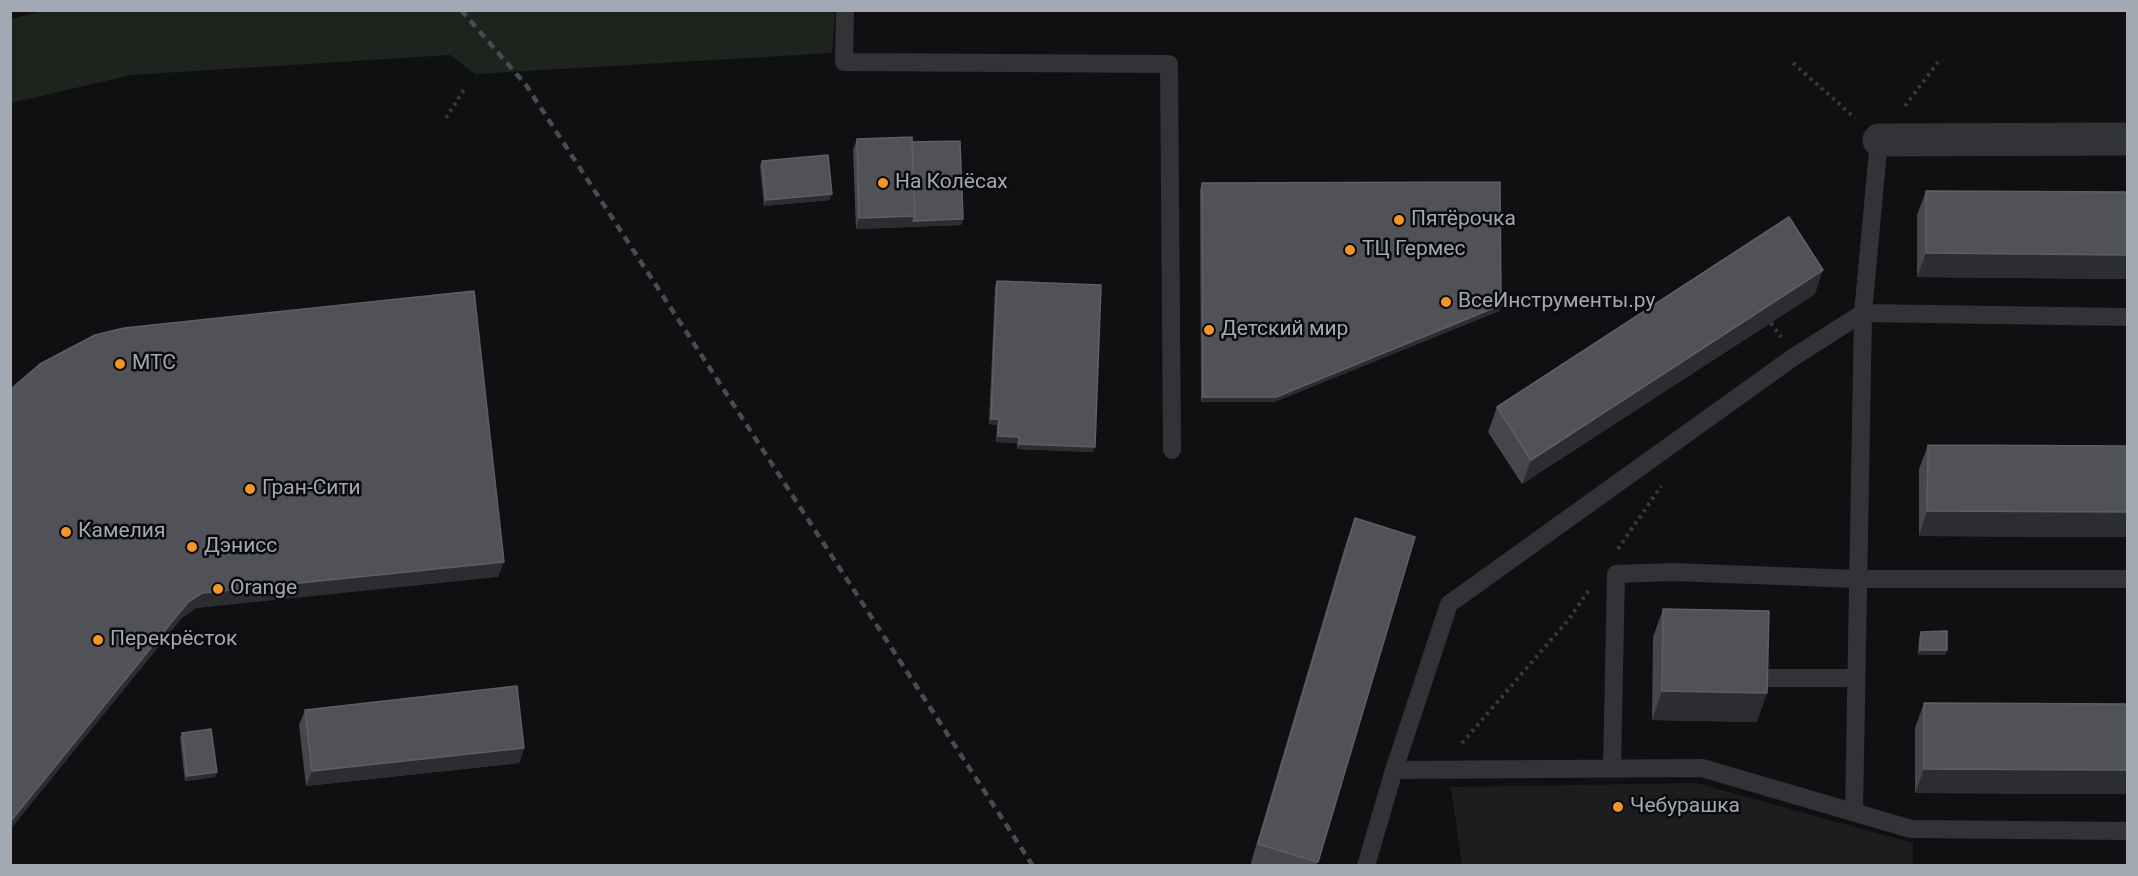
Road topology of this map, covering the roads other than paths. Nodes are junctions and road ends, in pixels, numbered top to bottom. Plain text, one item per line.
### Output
1 (845, 10) edge
2 (2127, 139) edge
3 (1880, 141) joint
4 (1863, 313) junction
5 (2127, 317) edge
6 (1172, 450) dead end
7 (1857, 579) junction
8 (2127, 579) edge
9 (1758, 678) edge
10 (1856, 678) junction
11 (1612, 768) junction
12 (1394, 770) junction
13 (1854, 812) junction
14 (2127, 831) edge
15 (1366, 866) edge

1 - 6 lane
2 - 3 street
3 - 4 lane
4 - 5 lane
4 - 7 lane
4 - 12 lane
7 - 8 lane
7 - 10 lane
7 - 11 lane
9 - 10 lane
10 - 13 lane
11 - 12 lane
11 - 13 lane
12 - 15 lane
13 - 14 lane

